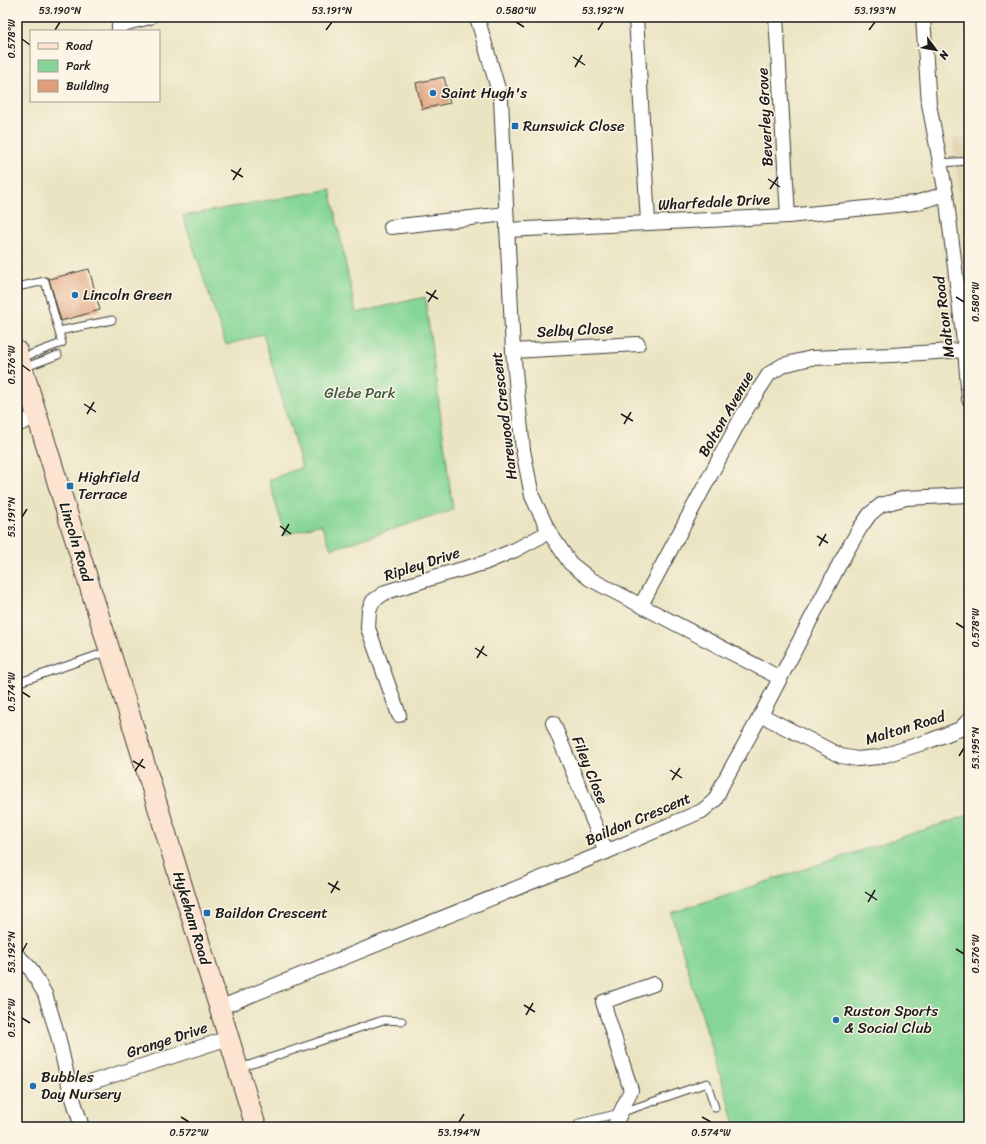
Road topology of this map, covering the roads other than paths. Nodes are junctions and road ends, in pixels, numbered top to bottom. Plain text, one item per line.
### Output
1 (150, 17) edge
2 (477, 17) edge
3 (636, 17) edge
4 (776, 17) edge
5 (923, 17) edge
6 (118, 24) edge
7 (969, 161) edge
8 (940, 163) junction
9 (946, 194) junction
10 (506, 214) junction
11 (788, 216) junction
12 (648, 222) junction
13 (391, 227) dead end
14 (507, 230) junction
15 (17, 286) edge
16 (112, 320) dead end
17 (59, 331) junction
18 (638, 344) dead end
19 (513, 350) junction
20 (965, 350) junction
21 (58, 355) dead end
22 (20, 359) edge
23 (969, 398) edge
24 (37, 416) junction
25 (17, 425) edge
26 (969, 495) edge
27 (549, 532) junction
28 (641, 605) junction
29 (110, 651) junction
30 (780, 678) junction
31 (17, 683) edge
32 (128, 710) joint
33 (399, 715) dead end
34 (761, 715) junction
35 (969, 720) edge
36 (553, 723) dead end
37 (606, 852) junction
38 (17, 955) edge
39 (654, 984) dead end
40 (219, 1008) junction
41 (402, 1022) dead end
42 (229, 1038) junction
43 (238, 1068) junction
44 (70, 1089) junction
45 (715, 1108) dead end
46 (620, 1113) junction
47 (579, 1123) dead end
48 (82, 1127) edge
49 (256, 1127) edge
50 (614, 1127) edge

1 - 6 street
2 - 10 street, Harewood Crescent
3 - 12 street
4 - 11 street, Beverley Grove
5 - 8 street, Malton Road
7 - 8 lane
8 - 9 street, Malton Road
9 - 11 street, Wharfedale Drive
9 - 20 street, Malton Road
10 - 13 street
10 - 14 street, Harewood Crescent
11 - 12 street, Wharfedale Drive
12 - 14 street, Wharfedale Drive
14 - 19 street, Harewood Crescent
15 - 17 lane
16 - 17 lane
17 - 22 lane
18 - 19 street, Selby Close
19 - 27 street, Harewood Crescent
20 - 23 street, Malton Road
20 - 28 street, Bolton Avenue
21 - 22 lane
22 - 24 street, Lincoln Road
24 - 25 street
24 - 29 street, Lincoln Road
26 - 30 street, Baildon Crescent
27 - 28 street, Harewood Crescent
27 - 33 street, Ripley Drive
28 - 30 street, Harewood Crescent
29 - 31 lane
29 - 32 street, Lincoln Road
30 - 34 street, Baildon Crescent
32 - 40 street, Hykeham Road
34 - 35 street, Malton Road
34 - 37 street, Baildon Crescent
36 - 37 street, Filey Close
37 - 40 street, Baildon Crescent
38 - 44 street
39 - 46 street
40 - 42 street, Hykeham Road
41 - 43 lane
42 - 43 street, Hykeham Road
42 - 44 street, Grange Drive
43 - 49 street, Hykeham Road
44 - 48 street
45 - 46 lane
46 - 47 lane
46 - 50 street

